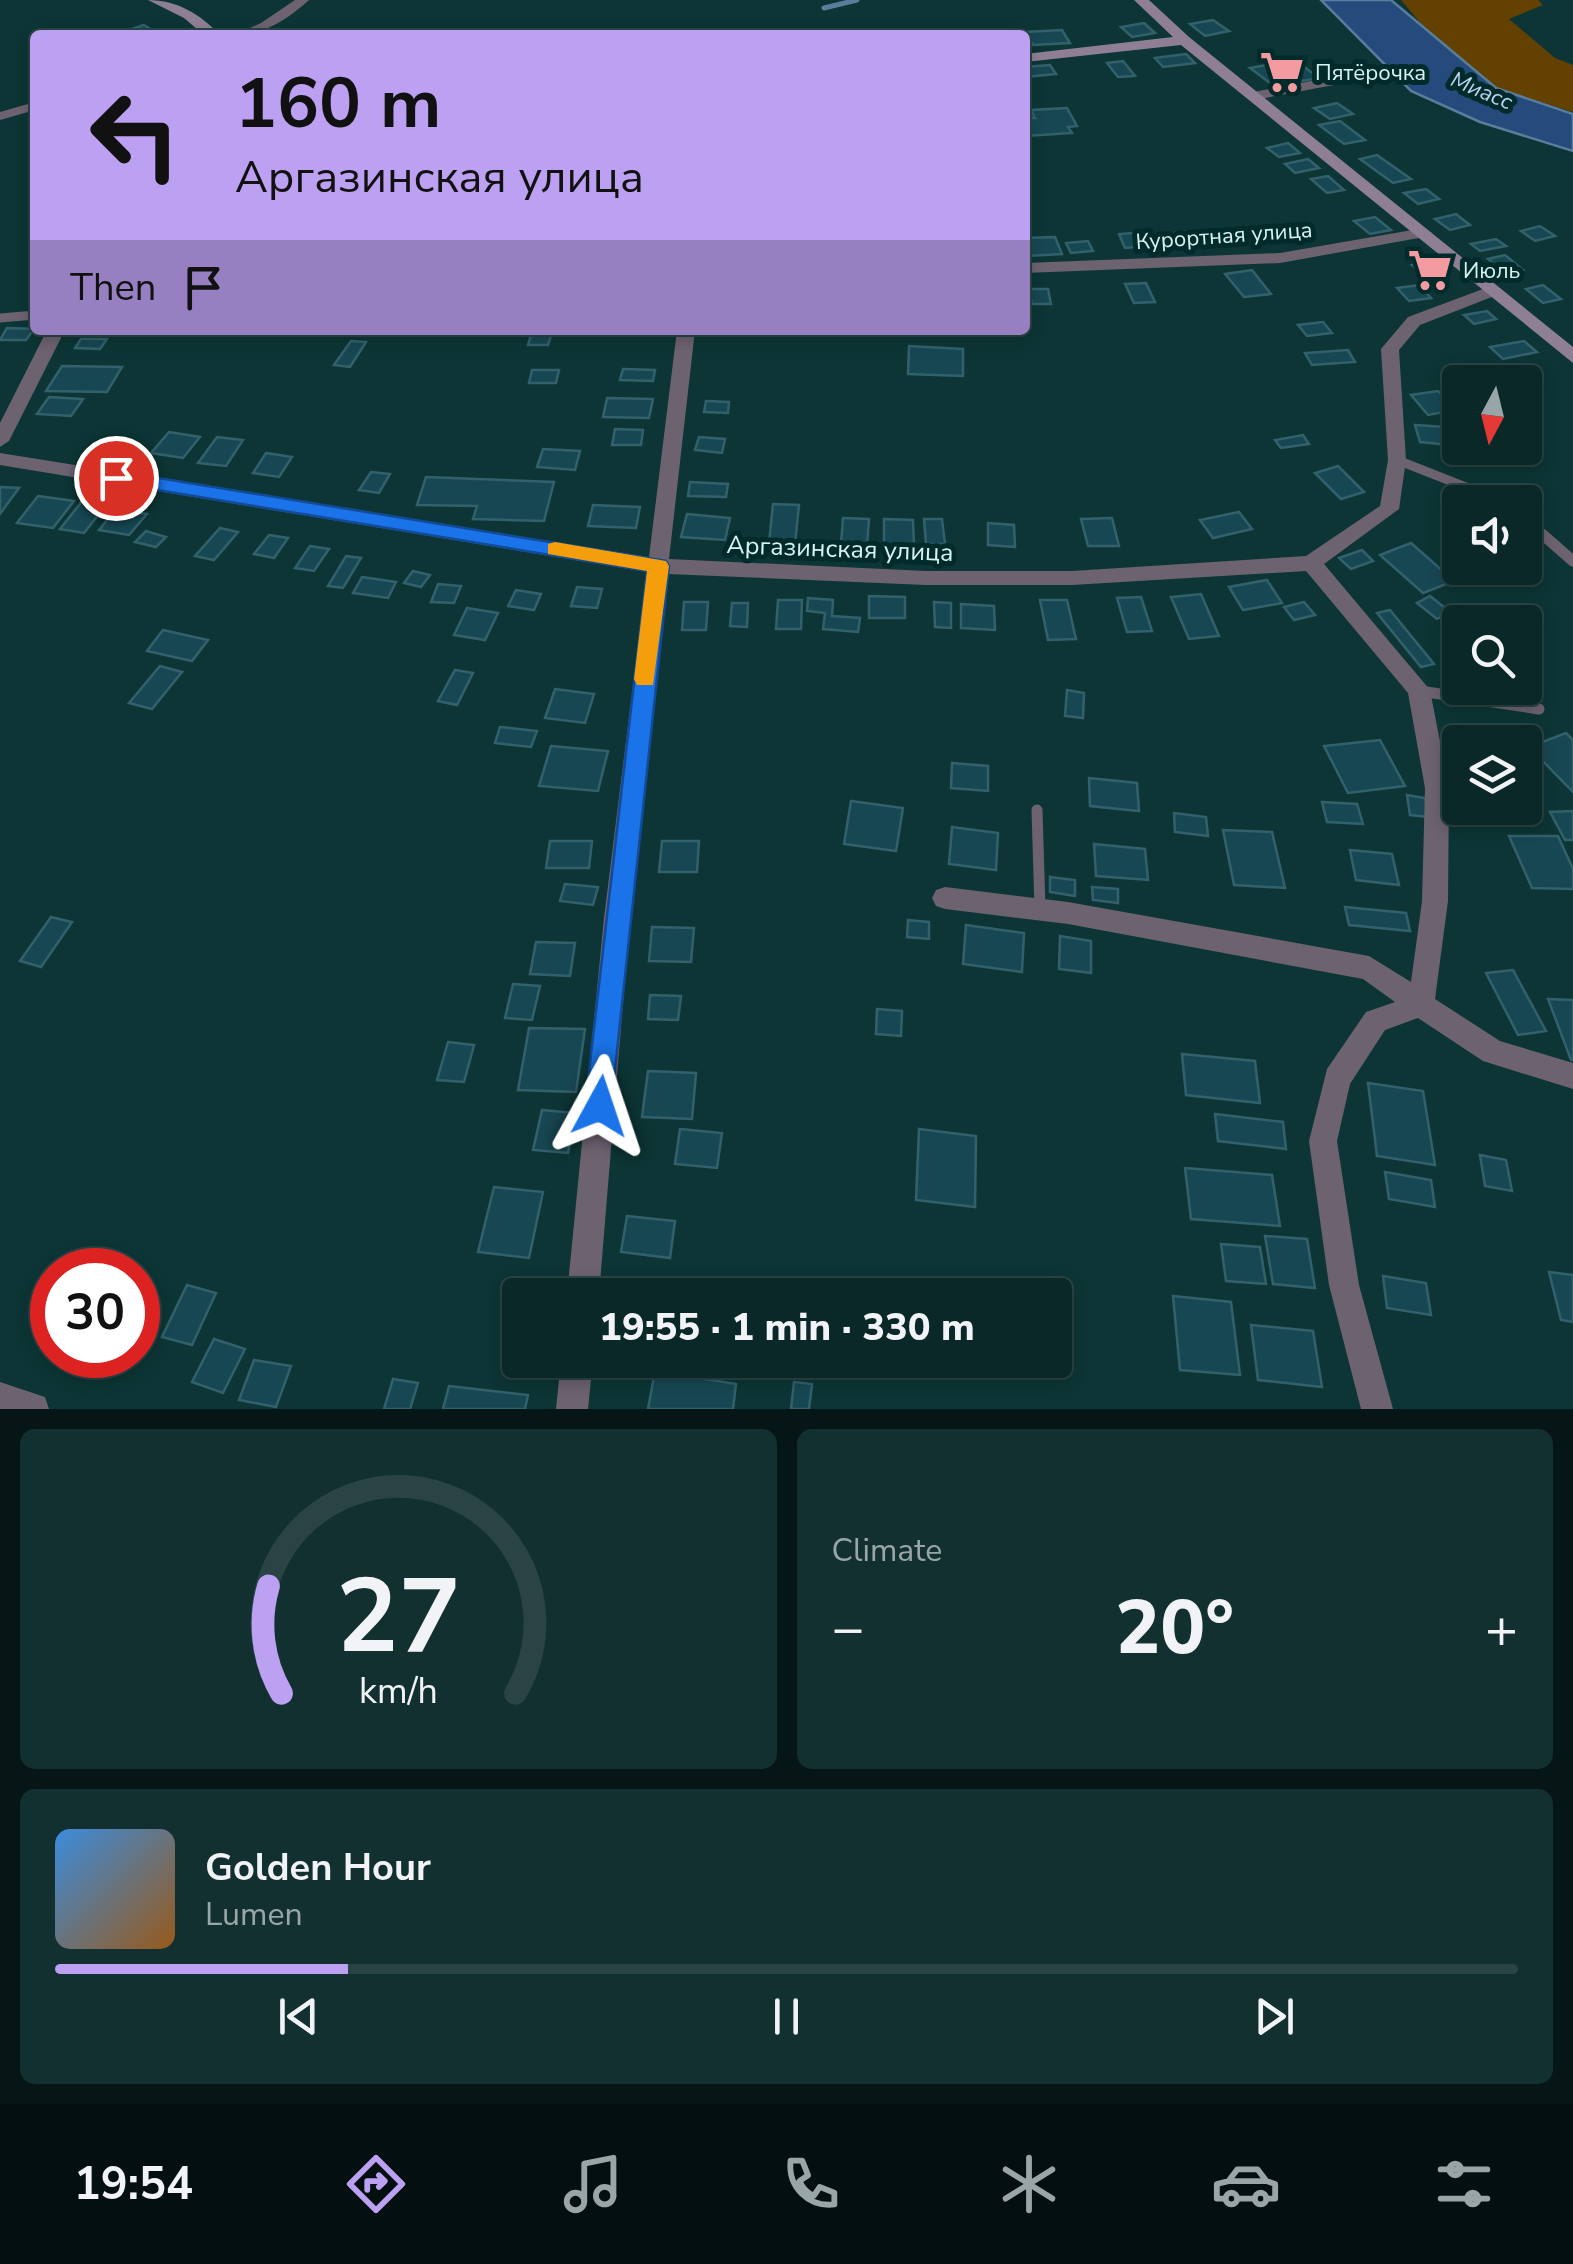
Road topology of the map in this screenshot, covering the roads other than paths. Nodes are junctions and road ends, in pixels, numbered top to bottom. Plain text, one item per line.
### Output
1 (156, 0) edge
2 (303, 0) edge
3 (1142, 0) edge
4 (206, 30) edge
5 (254, 30) edge
6 (1184, 40) junction
7 (1030, 57) edge
8 (1333, 81) dead end
9 (1254, 96) junction
10 (30, 107) edge
11 (0, 116) edge
12 (1424, 233) junction
13 (1030, 268) edge
14 (1491, 291) junction
15 (30, 315) edge
16 (0, 318) edge
17 (53, 335) edge
18 (685, 335) edge
19 (1573, 357) edge
20 (0, 441) edge
21 (0, 458) edge
22 (1397, 460) junction
23 (1461, 485) edge
24 (1542, 534) edge
25 (1573, 560) edge
26 (1311, 563) junction
27 (658, 566) junction
28 (1418, 690) junction
29 (1539, 709) dead end
30 (1036, 810) dead end
31 (945, 898) dead end
32 (1040, 909) junction
33 (1421, 1005) junction
34 (1573, 1076) edge
35 (584, 1278) edge
36 (575, 1378) edge
37 (0, 1398) edge
38 (33, 1409) edge
39 (572, 1409) edge
40 (1377, 1409) edge

1 - 4 main road
2 - 5 street
3 - 6 main road
6 - 7 main road
6 - 9 main road
8 - 9 lane
9 - 12 main road
10 - 11 street
12 - 13 street, Курортная улица
12 - 14 main road
14 - 19 main road
14 - 22 street
15 - 16 lane
17 - 20 street
18 - 27 street
21 - 27 street, Аргазинская улица
22 - 23 lane
22 - 26 street
24 - 25 lane
26 - 27 street, Аргазинская улица
26 - 28 street
27 - 35 street
28 - 29 lane
28 - 33 street
30 - 32 lane
31 - 32 street
32 - 33 street
33 - 34 street
33 - 40 street
36 - 39 street
37 - 38 street

